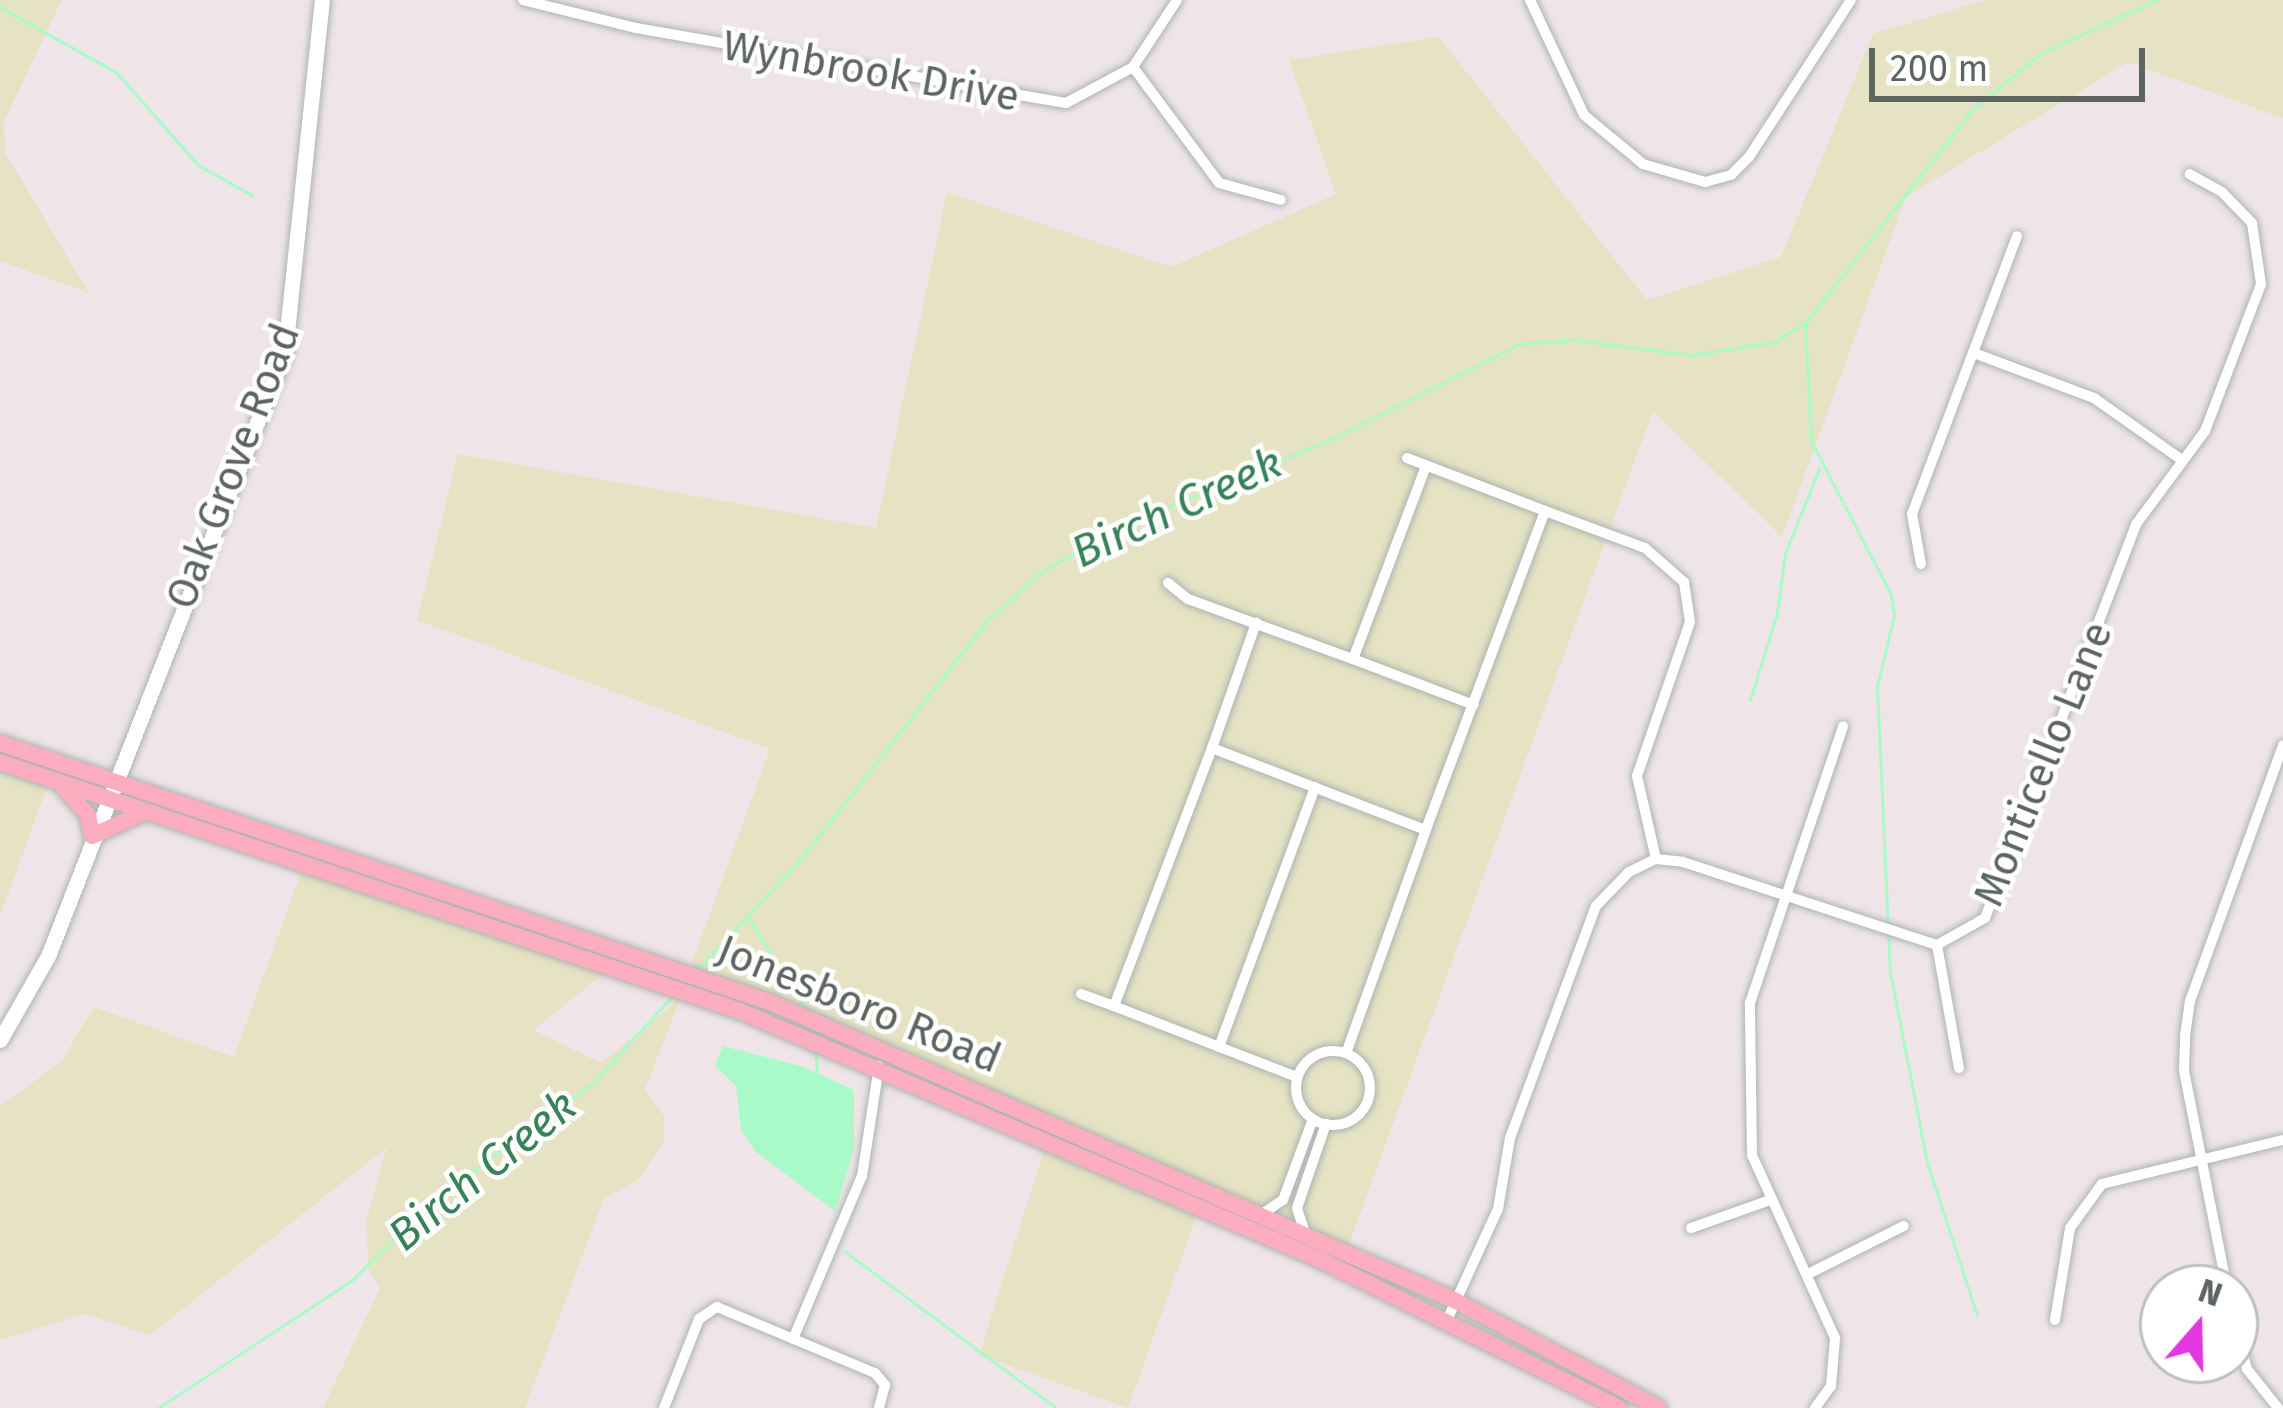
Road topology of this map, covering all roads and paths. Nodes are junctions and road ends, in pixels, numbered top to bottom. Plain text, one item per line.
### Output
1 (322, 0) edge
2 (523, 0) edge
3 (1177, 0) edge
4 (1530, 0) edge
5 (1851, 0) edge
6 (1133, 67) junction
7 (2190, 174) dead end
8 (1281, 200) dead end
9 (2017, 236) dead end
10 (1974, 353) junction
11 (1407, 458) dead end
12 (2182, 460) junction
13 (1426, 466) junction
14 (1545, 511) junction
15 (1921, 564) dead end
16 (1168, 583) dead end
17 (1256, 623) junction
18 (1353, 659) junction
19 (1474, 705) junction
20 (1843, 726) dead end
21 (0, 743) edge
22 (2283, 745) edge
23 (1212, 748) junction
24 (0, 762) edge
25 (113, 778) junction
26 (58, 782) junction
27 (1315, 787) junction
28 (105, 798) junction
29 (147, 812) junction
30 (1426, 830) junction
31 (92, 836) junction
32 (1656, 859) junction
33 (1782, 895) junction
34 (1937, 946) junction
35 (1081, 994) dead end
36 (1114, 1006) junction
37 (0, 1040) edge
38 (1219, 1047) junction
39 (1346, 1053) junction
40 (882, 1059) junction
41 (1959, 1068) dead end
42 (1297, 1077) junction
43 (1319, 1121) junction
44 (2283, 1140) edge
45 (2200, 1159) junction
46 (1770, 1200) junction
47 (1262, 1214) junction
48 (1904, 1226) dead end
49 (1691, 1228) dead end
50 (1305, 1233) junction
51 (2222, 1264) edge
52 (1808, 1274) junction
53 (1452, 1310) junction
54 (2055, 1320) dead end
55 (793, 1339) junction
56 (2258, 1384) edge
57 (664, 1408) edge
58 (879, 1408) edge
59 (1619, 1408) edge
60 (1659, 1408) edge
61 (1815, 1408) edge
62 (2278, 1408) edge

1 - 25 street, Oak Grove Road
2 - 6 street, Wynbrook Drive
3 - 6 street, Wynbrook Drive
4 - 5 street
6 - 8 street
7 - 12 street, Monticello Lane
9 - 10 street
10 - 12 street
10 - 15 street
11 - 13 street
12 - 34 street, Monticello Lane
13 - 14 street
13 - 18 street
14 - 19 street
14 - 32 street
16 - 17 street
17 - 18 street
17 - 23 street
18 - 19 street
19 - 30 street
20 - 33 street
21 - 25 main road, Jonesboro Road
22 - 45 street
23 - 27 street
23 - 36 street
24 - 26 main road, Jonesboro Road
25 - 28 street, Oak Grove Road
25 - 40 main road, Jonesboro Road
26 - 28 main road, Jonesboro Road
26 - 31 main road
27 - 30 street
27 - 38 street
28 - 29 main road, Jonesboro Road
28 - 31 street, Oak Grove Road
29 - 31 main road
29 - 40 main road, Jonesboro Road
30 - 39 street
31 - 37 street, Oak Grove Road
32 - 33 street, Monticello Lane
32 - 53 street
33 - 34 street, Monticello Lane
33 - 46 street
34 - 41 street
35 - 36 street
36 - 38 street
38 - 42 street
39 - 42 street
39 - 43 street
40 - 47 main road, Jonesboro Road
40 - 53 main road, Jonesboro Road
40 - 55 street
42 - 43 street
43 - 47 street
43 - 50 street
44 - 45 street
45 - 51 street
45 - 54 street
46 - 49 street
46 - 52 street
47 - 50 main road, Jonesboro Road
48 - 52 street
50 - 53 main road, Jonesboro Road
52 - 61 street
53 - 59 main road, Jonesboro Road
53 - 60 main road, Jonesboro Road
55 - 57 street
55 - 58 street
56 - 62 street

